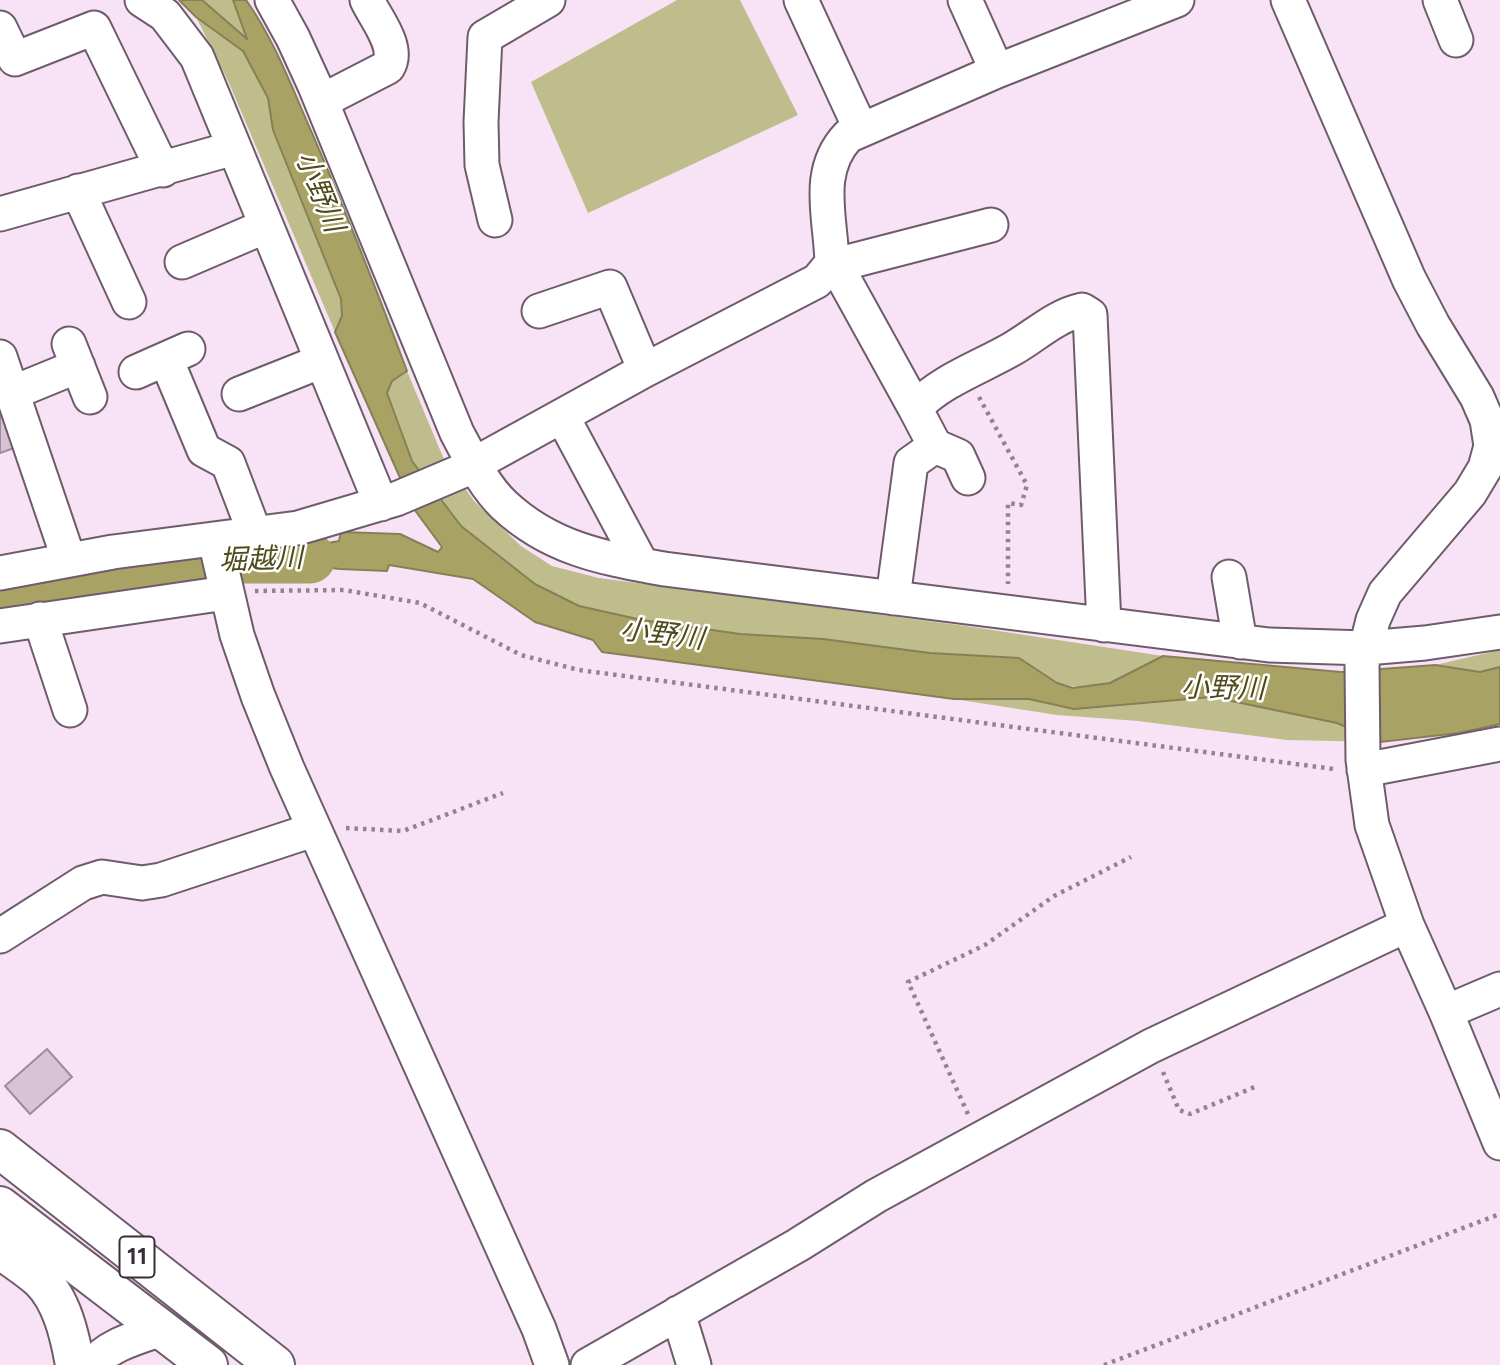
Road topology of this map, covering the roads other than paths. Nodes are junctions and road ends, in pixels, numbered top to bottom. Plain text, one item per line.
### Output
1 (142, 0) edge
2 (272, 0) edge
3 (367, 0) edge
4 (802, 0) edge
5 (965, 0) edge
6 (1177, 0) edge
7 (1288, 0) edge
8 (1440, 0) edge
9 (541, 2) edge
10 (0, 28) edge
11 (1456, 40) dead end
12 (997, 71) junction
13 (322, 101) junction
14 (861, 130) junction
15 (234, 148) junction
16 (163, 170) junction
17 (78, 191) junction
18 (501, 202) dead end
19 (0, 214) edge
20 (991, 225) dead end
21 (266, 226) junction
22 (182, 262) dead end
23 (834, 264) junction
24 (554, 297) dead end
25 (128, 302) dead end
26 (0, 357) edge
27 (322, 360) junction
28 (645, 370) junction
29 (136, 372) dead end
30 (12, 393) junction
31 (239, 394) dead end
32 (90, 397) dead end
33 (915, 408) junction
34 (562, 416) junction
35 (935, 446) junction
36 (468, 468) junction
37 (968, 478) dead end
38 (388, 502) junction
39 (255, 534) junction
40 (215, 543) junction
41 (69, 560) junction
42 (642, 565) junction
43 (0, 573) edge
44 (1229, 578) dead end
45 (225, 589) junction
46 (893, 598) junction
47 (40, 618) junction
48 (1104, 625) junction
49 (0, 626) edge
50 (1500, 632) edge
51 (1241, 642) junction
52 (1364, 656) junction
53 (69, 710) dead end
54 (1500, 744) edge
55 (1364, 765) junction
56 (313, 830) junction
57 (1407, 925) junction
58 (0, 936) edge
59 (1500, 989) edge
60 (1446, 1012) junction
61 (1500, 1143) edge
62 (0, 1149) edge
63 (0, 1206) edge
64 (0, 1249) edge
65 (678, 1313) junction
66 (162, 1329) junction
67 (75, 1365) edge
68 (93, 1365) edge
69 (208, 1365) edge
70 (275, 1365) edge
71 (552, 1365) edge
72 (588, 1365) edge
73 (694, 1365) edge

1 - 15 street
2 - 13 street
3 - 13 street
4 - 14 street
5 - 12 street
6 - 12 street
7 - 52 street
8 - 11 street
9 - 18 street
10 - 16 street
12 - 14 street
13 - 36 street
14 - 23 street
15 - 16 street
15 - 21 street
16 - 17 street
17 - 19 street
17 - 25 street
20 - 23 street
21 - 22 street
21 - 27 street
23 - 28 street
23 - 33 street
24 - 28 street
26 - 30 street
27 - 31 street
27 - 38 street
28 - 34 street
29 - 39 street
30 - 32 street
30 - 41 street
33 - 35 street
33 - 48 street
34 - 36 street
34 - 42 street
35 - 37 street
35 - 46 street
36 - 38 street
36 - 42 street
38 - 39 street
39 - 40 street
40 - 41 street
40 - 45 street
41 - 43 street
42 - 46 street
44 - 51 street
45 - 47 street
45 - 56 street
46 - 48 street
47 - 49 street
47 - 53 street
48 - 51 street
50 - 52 street
51 - 52 street
52 - 55 street
54 - 55 street
55 - 57 street
56 - 58 street
56 - 71 street
57 - 60 street
57 - 65 street
59 - 60 street
60 - 61 street
62 - 70 main road, 11
63 - 66 main road, 11
64 - 67 main road
65 - 72 street
65 - 73 street
66 - 68 street
66 - 69 main road, 11

